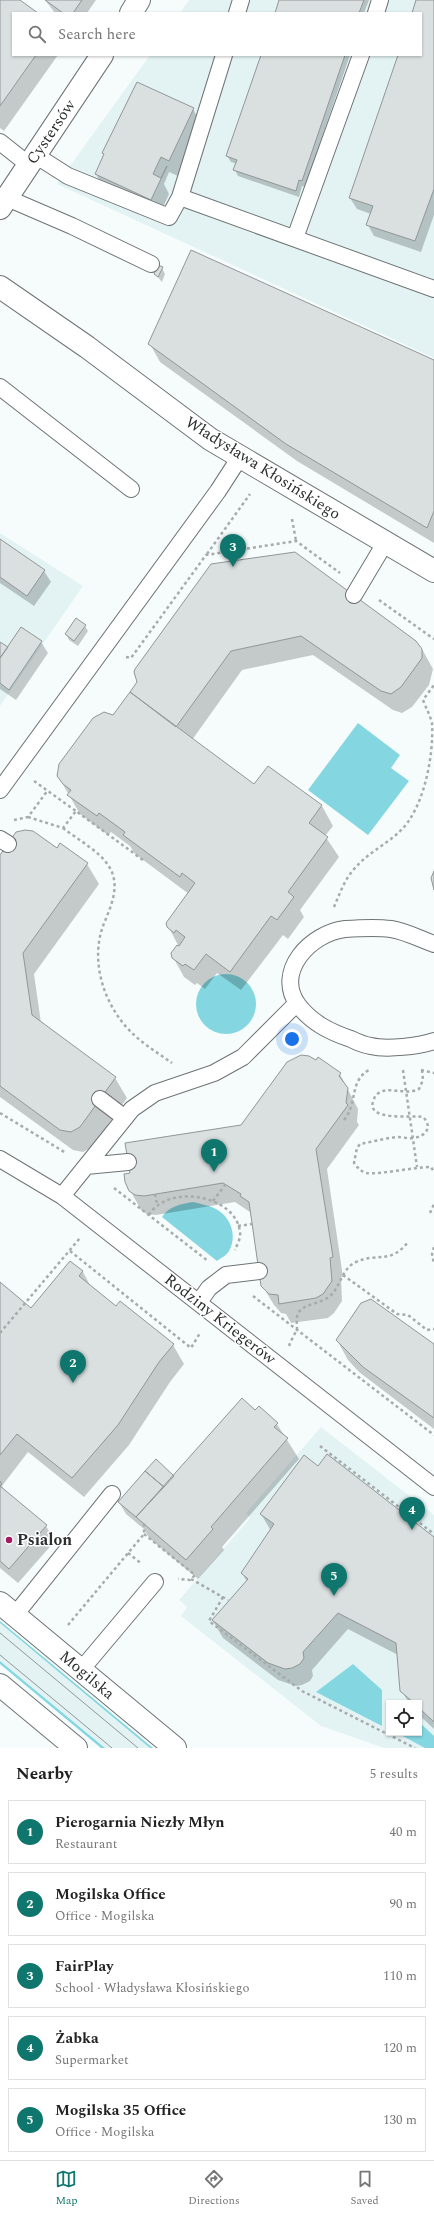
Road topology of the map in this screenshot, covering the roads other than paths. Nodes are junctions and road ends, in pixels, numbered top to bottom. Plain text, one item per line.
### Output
1 (140, 0) edge
2 (241, 0) edge
3 (380, 0) edge
4 (132, 12) edge
5 (237, 12) edge
6 (376, 12) edge
7 (101, 56) edge
8 (224, 56) edge
9 (361, 56) edge
10 (0, 142) edge
11 (32, 160) junction
12 (180, 197) junction
13 (4, 203) edge
14 (295, 238) junction
15 (151, 264) dead end
16 (433, 286) edge
17 (0, 287) edge
18 (0, 387) edge
19 (240, 457) junction
20 (131, 489) dead end
21 (385, 543) junction
22 (434, 571) edge
23 (356, 591) road end
24 (0, 790) edge
25 (434, 944) edge
26 (297, 1003) junction
27 (434, 1041) edge
28 (100, 1099) dead end
29 (125, 1118) junction
30 (0, 1159) edge
31 (128, 1162) dead end
32 (86, 1166) junction
33 (62, 1196) junction
34 (259, 1271) dead end
35 (199, 1302) junction
36 (434, 1487) edge
37 (112, 1494) dead end
38 (155, 1582) dead end
39 (7, 1609) edge
40 (81, 1670) junction
41 (0, 1685) edge
42 (76, 1748) edge
43 (175, 1748) edge

1 - 4 street
2 - 5 lane
3 - 6 lane
7 - 11 street, Cystersów
8 - 12 lane
9 - 14 lane
10 - 11 lane
11 - 12 lane
11 - 13 street, Cystersów
12 - 14 lane
13 - 15 lane
14 - 16 lane
17 - 19 street, Władysława Kłosińskiego
18 - 20 lane
19 - 21 street, Władysława Kłosińskiego
19 - 24 lane
21 - 22 street, Władysława Kłosińskiego
21 - 23 lane
25 - 26 lane
26 - 27 lane
26 - 29 lane
28 - 29 lane
29 - 32 lane
30 - 33 lane, Rodziny Kriegerów
31 - 32 lane
32 - 33 lane
33 - 35 lane, Rodziny Kriegerów
34 - 35 lane
35 - 36 lane, Rodziny Kriegerów
37 - 39 lane
38 - 40 lane
39 - 40 street, Mogilska
40 - 43 street, Mogilska
41 - 42 street

